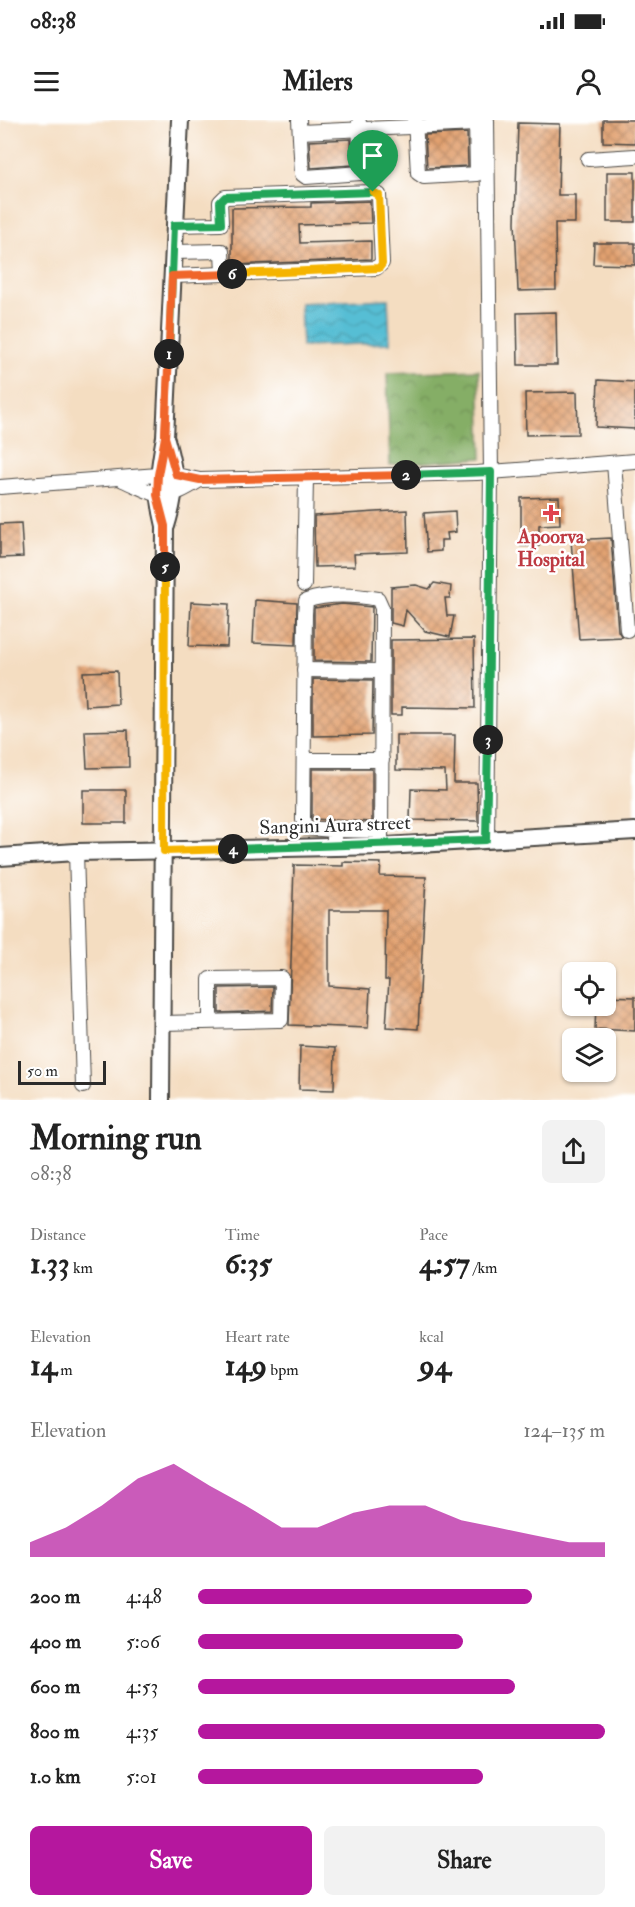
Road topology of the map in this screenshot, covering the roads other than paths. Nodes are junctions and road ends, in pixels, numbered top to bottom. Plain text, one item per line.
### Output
1 (180, 120) edge
2 (479, 121) edge
3 (416, 123) edge
4 (360, 124) edge
5 (300, 126) edge
6 (635, 156) edge
7 (588, 159) dead end
8 (221, 224) junction
9 (174, 225) junction
10 (222, 251) junction
11 (173, 252) junction
12 (223, 274) junction
13 (172, 276) junction
14 (165, 437) junction
15 (635, 461) edge
16 (614, 463) junction
17 (491, 472) junction
18 (158, 475) junction
19 (176, 475) junction
20 (306, 478) junction
21 (123, 480) junction
22 (200, 480) junction
23 (0, 487) edge
24 (157, 495) junction
25 (175, 495) junction
26 (165, 526) junction
27 (304, 585) dead end
28 (627, 630) dead end
29 (304, 670) junction
30 (381, 671) junction
31 (304, 760) junction
32 (382, 760) junction
33 (635, 831) edge
34 (381, 838) junction
35 (334, 839) junction
36 (486, 840) junction
37 (164, 851) junction
38 (76, 852) junction
39 (0, 857) edge
40 (210, 1022) junction
41 (164, 1023) junction
42 (82, 1086) dead end
43 (162, 1099) edge

1 - 9 street
2 - 3 street
2 - 3 street
2 - 17 street
3 - 4 street
4 - 5 street
4 - 5 street
6 - 7 street
8 - 9 street
8 - 10 street
8 - 12 street
9 - 11 street
10 - 11 street
10 - 12 street
11 - 13 street
12 - 13 street
13 - 14 street
14 - 18 street
14 - 19 street
15 - 16 street
16 - 17 street
16 - 28 street
17 - 20 street
17 - 36 street
18 - 19 street
18 - 21 street
18 - 24 street
19 - 22 street
19 - 25 street
20 - 22 street
20 - 27 street
21 - 23 street
21 - 24 street
22 - 25 street
24 - 25 street
24 - 26 street
25 - 26 street
26 - 37 street
29 - 30 street
29 - 30 street
29 - 31 street
30 - 32 street
31 - 32 street
31 - 35 street
32 - 34 street
33 - 36 street, Sangini Aura street
34 - 35 street, Sangini Aura street
34 - 36 street, Sangini Aura street
35 - 37 street, Sangini Aura street
37 - 38 street, Sangini Aura street
37 - 41 street
38 - 39 street, Sangini Aura street
38 - 42 street
40 - 40 street
40 - 41 street
41 - 43 street

